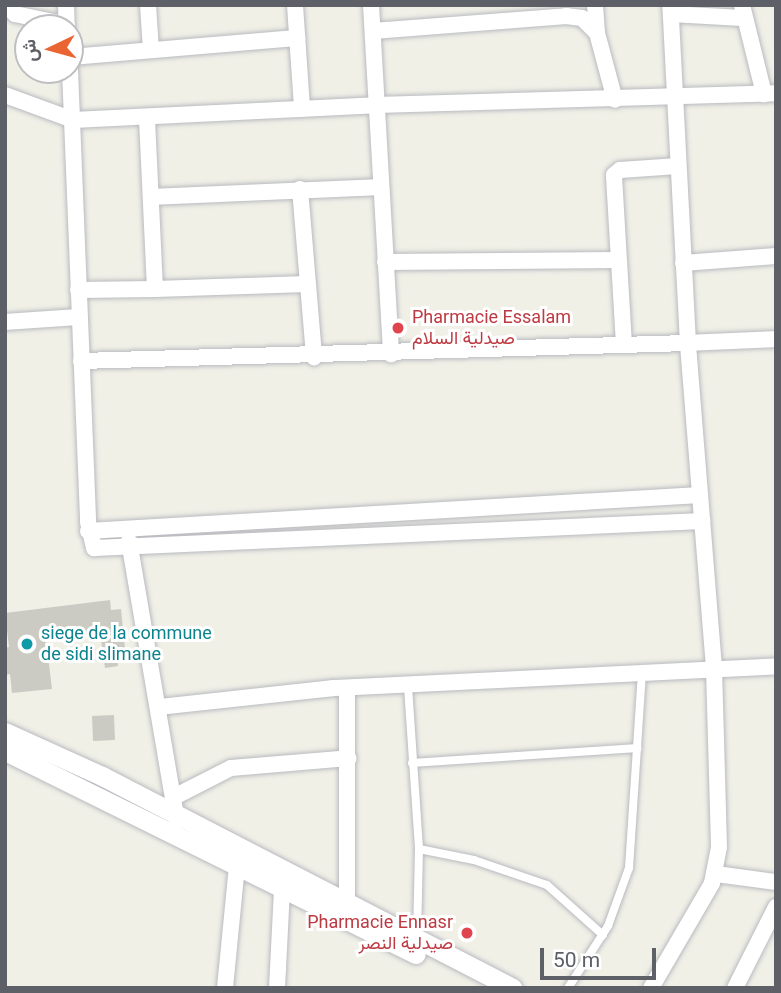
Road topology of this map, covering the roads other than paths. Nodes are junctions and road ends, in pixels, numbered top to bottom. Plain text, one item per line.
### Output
1 (148, 5) edge
2 (295, 5) edge
3 (371, 5) edge
4 (595, 5) edge
5 (670, 9) edge
6 (742, 12) edge
7 (373, 32) junction
8 (597, 33) junction
9 (298, 38) junction
10 (151, 50) junction
11 (84, 56) edge
12 (71, 84) edge
13 (770, 94) edge
14 (5, 95) edge
15 (674, 98) junction
16 (615, 100) junction
17 (376, 105) junction
18 (302, 109) junction
19 (147, 118) junction
20 (73, 120) junction
21 (678, 166) junction
22 (380, 187) junction
23 (300, 189) junction
24 (152, 197) junction
25 (776, 256) edge
26 (618, 260) junction
27 (385, 262) junction
28 (683, 263) junction
29 (307, 284) junction
30 (155, 289) junction
31 (78, 290) junction
32 (78, 317) junction
33 (5, 322) edge
34 (776, 339) edge
35 (688, 343) junction
36 (624, 345) junction
37 (391, 354) junction
38 (314, 357) junction
39 (81, 361) junction
40 (700, 495) junction
41 (392, 514) junction
42 (702, 521) junction
43 (216, 524) junction
44 (127, 529) junction
45 (88, 531) junction
46 (393, 534) junction
47 (215, 542) junction
48 (130, 548) junction
49 (776, 666) edge
50 (714, 668) junction
51 (642, 673) junction
52 (408, 687) junction
53 (347, 688) junction
54 (159, 707) junction
55 (5, 732) edge
56 (638, 748) junction
57 (5, 751) edge
58 (349, 758) junction
59 (412, 763) junction
60 (175, 805) junction
61 (178, 835) junction
62 (419, 849) junction
63 (237, 865) junction
64 (716, 874) junction
65 (776, 882) edge
66 (282, 889) junction
67 (346, 902) junction
68 (776, 907) edge
69 (603, 935) junction
70 (417, 948) junction
71 (226, 988) edge
72 (277, 988) edge
73 (481, 988) edge
74 (512, 988) edge
75 (568, 988) edge
76 (651, 988) edge
77 (735, 988) edge

1 - 10 street
2 - 9 street
3 - 7 street
4 - 8 street
5 - 6 street
5 - 15 street
6 - 13 street
7 - 8 street
7 - 17 street
8 - 16 street
9 - 10 street
9 - 18 street
10 - 11 street
12 - 20 street
13 - 15 street
14 - 20 street
15 - 16 street
15 - 21 street
16 - 17 street
17 - 18 street
17 - 22 street
18 - 19 street
19 - 20 street
19 - 24 street
20 - 31 street
21 - 26 street
21 - 28 street
22 - 23 street
22 - 27 street
23 - 24 street
23 - 29 street
24 - 30 street
25 - 28 street
26 - 27 street
26 - 36 street
27 - 37 street
28 - 35 street
29 - 30 street
29 - 38 street
30 - 31 street
31 - 32 street
32 - 33 street
32 - 39 street
34 - 35 street
35 - 36 street
35 - 40 street
36 - 37 street
37 - 38 street
38 - 39 street
39 - 45 street
40 - 41 street
40 - 42 street
41 - 43 street
41 - 46 street
42 - 46 street
42 - 50 street
43 - 44 street
43 - 47 street
44 - 45 street
44 - 48 street
45 - 48 street
46 - 47 street
47 - 48 street
48 - 54 street
49 - 50 street
50 - 51 street
50 - 64 street
51 - 52 street
51 - 56 lane
52 - 53 street
52 - 59 lane
53 - 54 street
53 - 58 street
54 - 60 street
55 - 60 street
56 - 59 lane
56 - 69 lane
57 - 61 street
58 - 60 street
58 - 67 street
59 - 62 lane
60 - 61 street
60 - 67 street
61 - 63 street
62 - 69 lane
62 - 70 lane
63 - 66 street
63 - 71 street
64 - 65 street
64 - 76 street
66 - 70 street
66 - 72 street
67 - 70 street
68 - 77 street
69 - 75 lane
70 - 73 street
70 - 74 street

